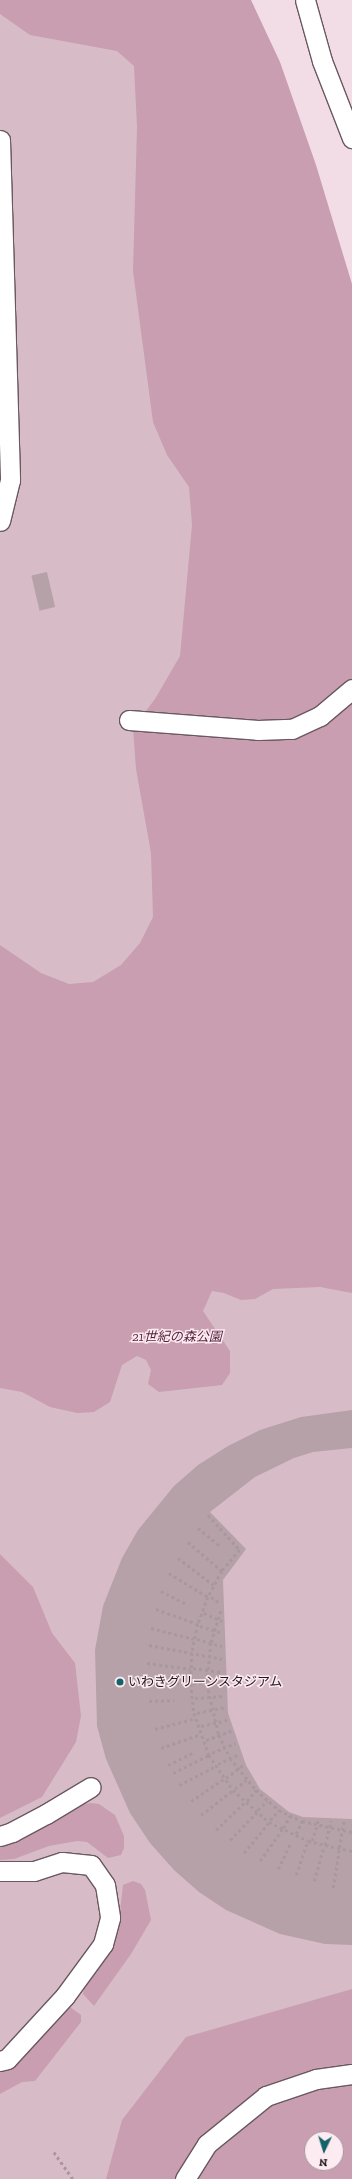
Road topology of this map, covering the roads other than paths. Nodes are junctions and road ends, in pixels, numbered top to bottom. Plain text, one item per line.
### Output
1 (305, 0) edge
2 (352, 138) edge
3 (0, 140) edge
4 (0, 521) edge
5 (352, 689) edge
6 (129, 720) dead end
7 (91, 1788) dead end
8 (0, 1836) edge
9 (0, 1871) edge
10 (0, 2061) edge
11 (352, 2074) edge
12 (185, 2179) edge

1 - 2 street
3 - 4 street
5 - 6 street
7 - 8 street
9 - 10 street
11 - 12 street

